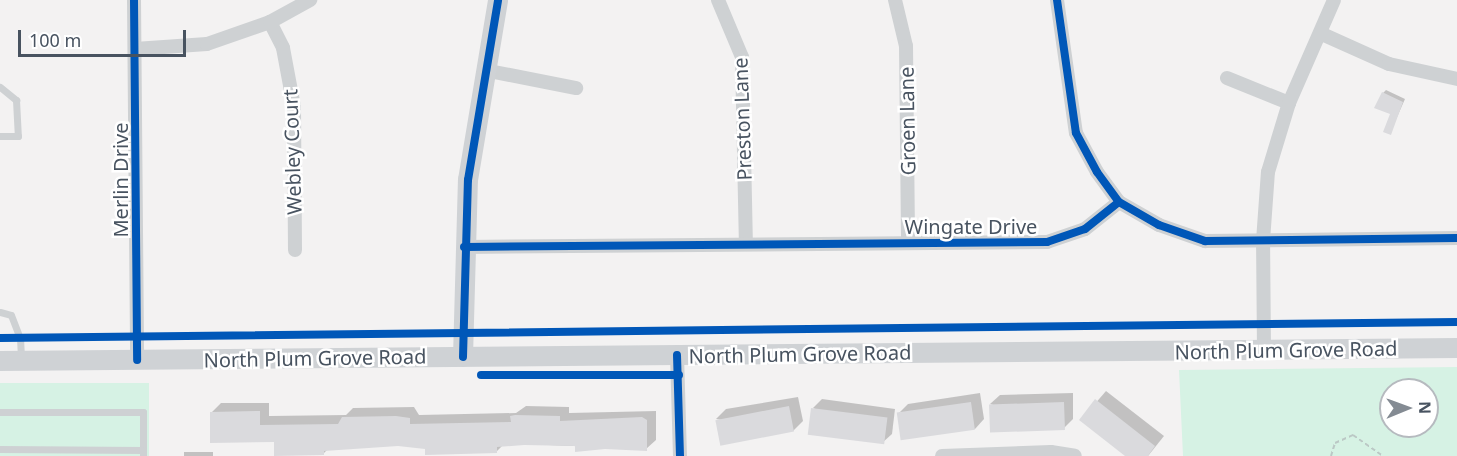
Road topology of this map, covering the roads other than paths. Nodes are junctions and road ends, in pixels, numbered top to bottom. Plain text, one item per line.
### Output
1 (134, 0) edge
2 (310, 0) edge
3 (498, 0) edge
4 (718, 0) edge
5 (895, 0) edge
6 (1057, 0) edge
7 (1334, 0) edge
8 (270, 22) junction
9 (1322, 34) junction
10 (135, 49) junction
11 (484, 70) junction
12 (1227, 78) dead end
13 (1457, 79) edge
14 (0, 87) edge
15 (576, 88) dead end
16 (1288, 104) junction
17 (0, 136) edge
18 (1119, 202) junction
19 (1457, 238) edge
20 (1263, 241) junction
21 (746, 243) junction
22 (908, 243) junction
23 (464, 247) junction
24 (295, 250) dead end
25 (0, 312) edge
26 (1457, 348) edge
27 (1264, 350) junction
28 (677, 355) junction
29 (463, 357) junction
30 (137, 360) junction
31 (0, 361) edge
32 (21, 361) junction
33 (0, 412) edge
34 (0, 449) edge
35 (13, 453) edge
36 (143, 453) edge
37 (680, 456) edge
38 (942, 456) edge
39 (1075, 456) edge

1 - 10 street, Merlin Drive
2 - 8 street
3 - 11 street
4 - 21 street, Preston Lane
5 - 22 street, Groen Lane
6 - 18 street
7 - 9 street
8 - 10 street
8 - 24 street, Webley Court
9 - 13 street
9 - 16 street
10 - 30 street, Merlin Drive
11 - 15 street
11 - 23 street
12 - 16 street
14 - 17 lane
16 - 20 street
18 - 20 street
18 - 22 street, Wingate Drive
19 - 20 street
20 - 27 street
21 - 22 street, Wingate Drive
21 - 23 street, Wingate Drive
23 - 29 street
25 - 32 lane
26 - 27 street, North Plum Grove Road
27 - 28 street, North Plum Grove Road
28 - 29 street, North Plum Grove Road
28 - 37 street
29 - 30 street, North Plum Grove Road
30 - 32 street, North Plum Grove Road
31 - 32 street, North Plum Grove Road
33 - 36 lane
34 - 35 lane
35 - 36 lane
38 - 39 street

